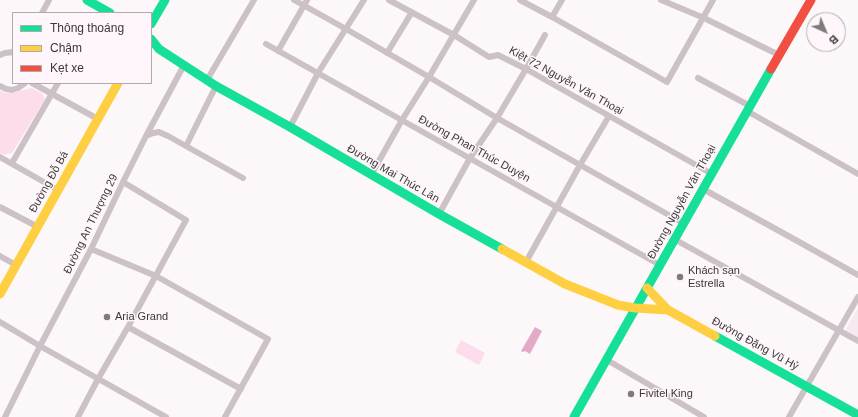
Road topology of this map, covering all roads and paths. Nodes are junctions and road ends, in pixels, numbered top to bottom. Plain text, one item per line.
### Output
1 (49, 0) edge
2 (86, 0) edge
3 (165, 0) edge
4 (254, 0) edge
5 (294, 0) edge
6 (364, 0) edge
7 (390, 0) edge
8 (474, 0) edge
9 (520, 0) edge
10 (562, 0) edge
11 (661, 0) edge
12 (713, 0) edge
13 (811, 0) edge
14 (306, 3) edge
15 (99, 10) edge
16 (43, 12) edge
17 (412, 12) junction
18 (552, 17) junction
19 (704, 18) junction
20 (152, 22) edge
21 (346, 29) junction
22 (545, 34) dead end
23 (454, 35) junction
24 (152, 40) edge
25 (266, 44) dead end
26 (278, 51) junction
27 (12, 52) edge
28 (387, 53) junction
29 (0, 55) edge
30 (778, 56) junction
31 (184, 65) junction
32 (526, 69) junction
33 (318, 73) junction
34 (429, 77) junction
35 (698, 78) dead end
36 (207, 80) junction
37 (24, 84) edge
38 (34, 84) edge
39 (57, 84) edge
40 (117, 84) edge
41 (0, 86) edge
42 (216, 86) junction
43 (51, 94) junction
44 (748, 108) junction
45 (609, 116) junction
46 (497, 118) junction
47 (98, 119) junction
48 (402, 120) junction
49 (290, 127) junction
50 (146, 136) junction
51 (186, 146) junction
52 (0, 157) edge
53 (470, 158) junction
54 (12, 164) junction
55 (580, 165) junction
56 (712, 174) junction
57 (858, 174) edge
58 (371, 175) junction
59 (242, 178) dead end
60 (123, 182) junction
61 (702, 189) junction
62 (58, 190) junction
63 (0, 206) edge
64 (556, 207) junction
65 (439, 214) junction
66 (683, 223) junction
67 (38, 227) junction
68 (674, 239) junction
69 (91, 249) junction
70 (0, 256) edge
71 (526, 262) junction
72 (16, 265) junction
73 (660, 265) junction
74 (858, 275) edge
75 (156, 276) junction
76 (647, 288) junction
77 (0, 294) edge
78 (858, 297) edge
79 (635, 308) junction
80 (668, 310) junction
81 (0, 322) edge
82 (128, 327) junction
83 (838, 330) junction
84 (858, 341) edge
85 (40, 346) junction
86 (607, 360) junction
87 (98, 379) junction
88 (807, 386) junction
89 (241, 389) junction
90 (858, 415) edge
91 (5, 417) edge
92 (78, 417) edge
93 (166, 417) edge
94 (225, 417) edge
95 (574, 417) edge
96 (704, 417) edge
97 (789, 417) edge

1 - 16 street
2 - 15 street
3 - 20 street
4 - 36 street
5 - 14 street
6 - 21 street
7 - 17 street, Kiệt 72 Nguyễn Văn Thoại
8 - 23 street
9 - 18 street
10 - 18 street
11 - 19 street
12 - 19 street
13 - 30 street, Đường Nguyễn Văn Thoại
14 - 21 street
14 - 26 street
17 - 23 street, Kiệt 72 Nguyễn Văn Thoại
17 - 28 street
18 - 19 street
19 - 30 street
21 - 28 street
21 - 33 street
22 - 32 street
23 - 32 street, Kiệt 72 Nguyễn Văn Thoại
23 - 34 street
24 - 31 street, Đường Mai Thúc Lân
25 - 26 street, Đường Phan Thúc Duyện
26 - 33 street, Đường Phan Thúc Duyện
27 - 29 street
28 - 34 street
30 - 44 street, Đường Nguyễn Văn Thoại
31 - 36 street, Đường Mai Thúc Lân
31 - 50 street, Đường An Thượng 29
32 - 45 street, Kiệt 72 Nguyễn Văn Thoại
32 - 46 street
33 - 48 street, Đường Phan Thúc Duyện
33 - 49 street
34 - 46 street
34 - 48 street
35 - 44 street
36 - 42 street, Đường Mai Thúc Lân
37 - 41 street
38 - 43 street
39 - 43 street
40 - 47 street, Đường Đỗ Bá
42 - 49 street, Đường Mai Thúc Lân
42 - 51 street
43 - 47 street
43 - 54 street
44 - 56 street, Đường Nguyễn Văn Thoại
44 - 57 street
45 - 55 street
45 - 56 street, Kiệt 72 Nguyễn Văn Thoại
46 - 53 street
46 - 55 street
47 - 62 street, Đường Đỗ Bá
48 - 53 street, Đường Phan Thúc Duyện
48 - 58 street
49 - 58 street, Đường Mai Thúc Lân
50 - 51 street
50 - 60 street, Đường An Thượng 29
51 - 59 street
52 - 54 street
53 - 64 street, Đường Phan Thúc Duyện
53 - 65 street
54 - 62 street
55 - 64 street
55 - 66 street
56 - 61 street, Đường Nguyễn Văn Thoại
58 - 65 street, Đường Mai Thúc Lân
60 - 69 street, Đường An Thượng 29
60 - 75 street
61 - 66 street, Đường Nguyễn Văn Thoại
61 - 74 street
62 - 67 street, Đường Đỗ Bá
63 - 67 street
64 - 71 street
64 - 73 street, Đường Phan Thúc Duyện
65 - 71 street, Đường Mai Thúc Lân
66 - 68 street, Đường Nguyễn Văn Thoại
67 - 72 street, Đường Đỗ Bá
68 - 73 street, Đường Nguyễn Văn Thoại
68 - 83 street
69 - 75 street
69 - 85 street, Đường An Thượng 29
70 - 72 street
71 - 79 street, Đường Mai Thúc Lân
72 - 77 street, Đường Đỗ Bá
73 - 76 street, Đường Nguyễn Văn Thoại
75 - 82 street
75 - 89 street
76 - 79 street, Đường Nguyễn Văn Thoại
76 - 80 street
78 - 83 street
79 - 80 street, Đường Đặng Vũ Hỷ
79 - 86 street, Đường Nguyễn Văn Thoại
80 - 88 street, Đường Đặng Vũ Hỷ
81 - 85 street
82 - 87 street
82 - 89 street
83 - 84 street
83 - 88 street
85 - 87 street
85 - 91 street, Đường An Thượng 29
86 - 95 street, Đường Nguyễn Văn Thoại
86 - 96 street
87 - 92 street
87 - 93 street
88 - 90 street, Đường Đặng Vũ Hỷ
88 - 97 street
89 - 94 street

